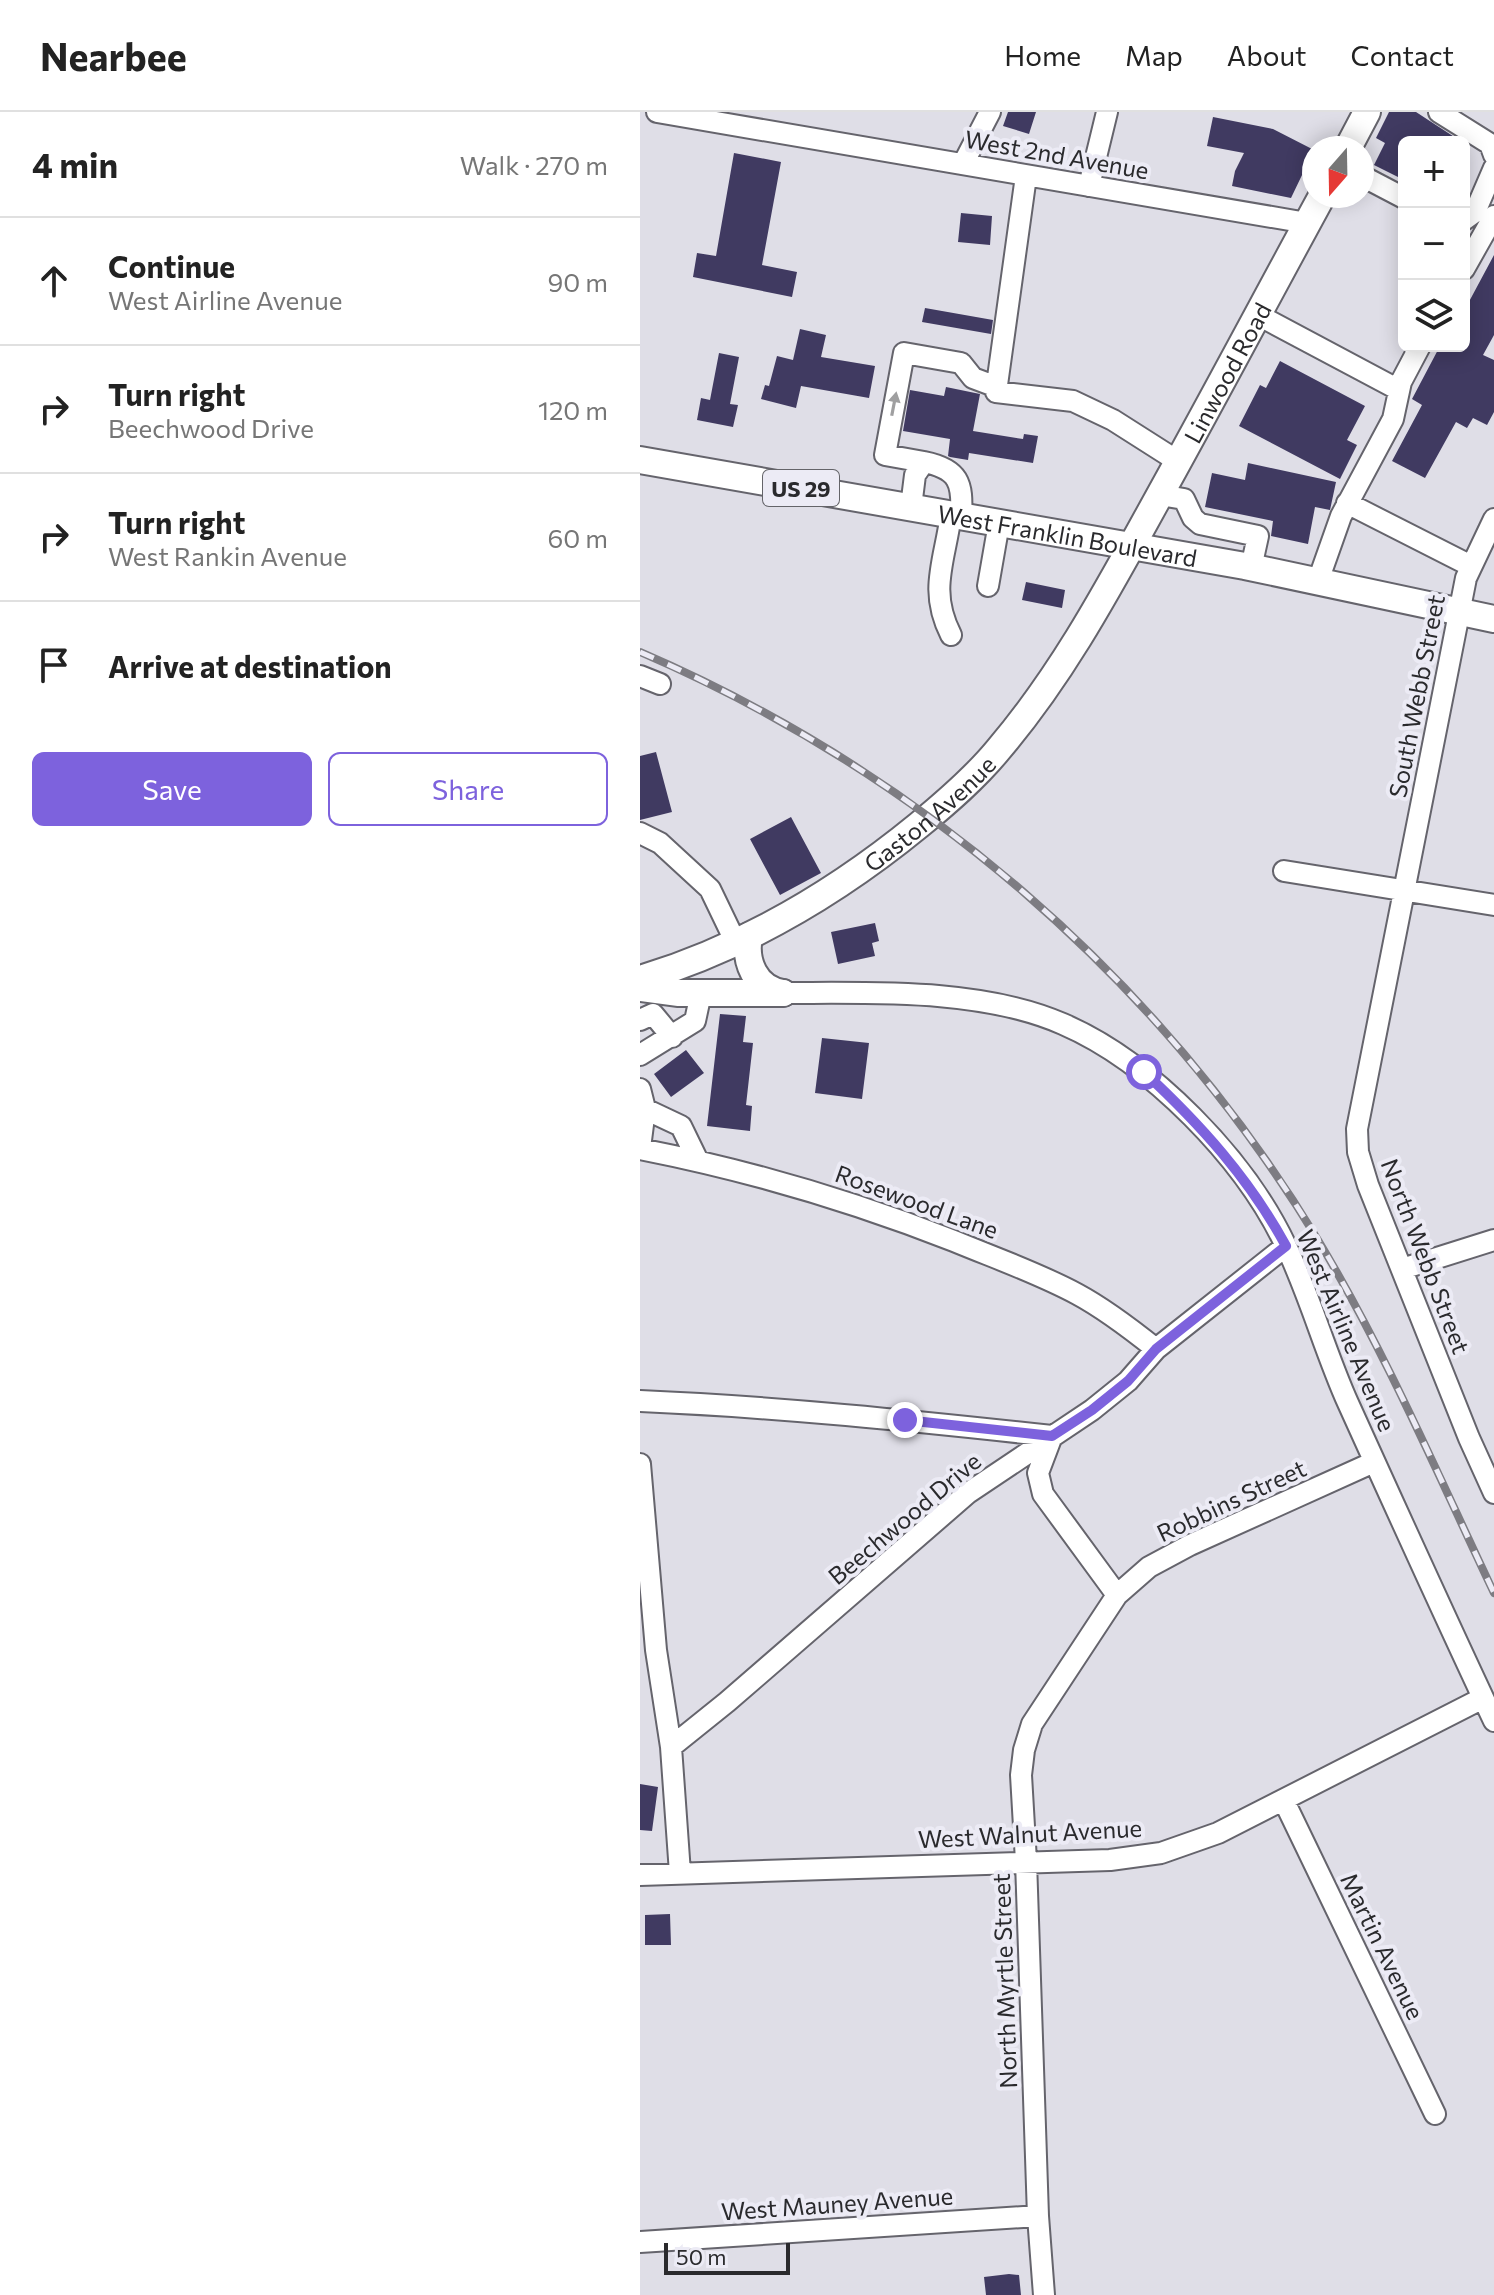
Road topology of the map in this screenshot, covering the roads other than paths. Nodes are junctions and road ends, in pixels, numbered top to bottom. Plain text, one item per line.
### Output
1 (657, 112) edge
2 (990, 112) edge
3 (1107, 112) edge
4 (1367, 112) edge
5 (1439, 112) edge
6 (1354, 136) edge
7 (1494, 155) edge
8 (963, 164) junction
9 (1494, 168) edge
10 (1026, 176) junction
11 (1374, 182) edge
12 (1089, 186) junction
13 (1398, 195) edge
14 (1315, 208) edge
15 (1470, 216) edge
16 (1494, 216) edge
17 (1307, 223) junction
18 (1470, 258) edge
19 (1258, 315) junction
20 (1417, 352) edge
21 (997, 387) junction
22 (1399, 390) junction
23 (640, 460) edge
24 (924, 462) junction
25 (1179, 462) junction
26 (1160, 495) junction
27 (1347, 503) junction
28 (911, 507) junction
29 (956, 515) junction
30 (1494, 519) edge
31 (999, 523) junction
32 (1131, 547) junction
33 (1471, 566) junction
34 (1251, 568) junction
35 (1318, 581) junction
36 (988, 586) dead end
37 (1459, 612) junction
38 (1494, 619) edge
39 (951, 635) dead end
40 (640, 676) edge
41 (660, 684) dead end
42 (640, 833) edge
43 (1284, 871) dead end
44 (1404, 889) junction
45 (1494, 905) edge
46 (742, 940) junction
47 (709, 955) junction
48 (641, 985) edge
49 (701, 993) junction
50 (749, 993) junction
51 (783, 993) junction
52 (647, 1017) edge
53 (672, 1037) junction
54 (640, 1055) edge
55 (642, 1099) edge
56 (640, 1148) edge
57 (698, 1161) junction
58 (1494, 1240) edge
59 (1286, 1246) junction
60 (1402, 1269) junction
61 (1156, 1349) junction
62 (640, 1401) edge
63 (1052, 1436) junction
64 (1374, 1462) junction
65 (640, 1464) edge
66 (1494, 1493) edge
67 (1117, 1595) junction
68 (648, 1650) edge
69 (1483, 1698) junction
70 (1494, 1721) edge
71 (671, 1747) junction
72 (1284, 1801) junction
73 (1026, 1861) junction
74 (680, 1873) junction
75 (640, 1875) edge
76 (1435, 2114) dead end
77 (1038, 2216) junction
78 (640, 2242) edge
79 (1044, 2295) edge

1 - 8 street, West 2nd Avenue
2 - 8 street
3 - 12 street
4 - 6 main road
5 - 7 street
8 - 10 street, West 2nd Avenue
9 - 15 street
10 - 12 street, West 2nd Avenue
10 - 21 street
11 - 13 street
12 - 17 street, West 2nd Avenue
14 - 17 main road, Linwood Road
16 - 18 street
17 - 19 main road, Linwood Road
19 - 22 street
19 - 25 main road, Linwood Road
20 - 22 street
24 -> 21 street
21 - 25 street
22 - 27 street
23 - 28 main road, West Franklin Boulevard / US 29
24 - 28 street
24 - 29 street
25 - 26 main road, Linwood Road
26 - 32 main road, Linwood Road
26 - 34 street
27 - 33 street
27 - 35 street
28 - 29 main road, West Franklin Boulevard / US 29
29 - 31 main road, West Franklin Boulevard / US 29
29 - 39 street
30 - 33 street, South Webb Street
31 - 32 main road, West Franklin Boulevard / US 29
31 - 36 street
32 - 34 main road, West Franklin Boulevard / US 29
32 - 46 main road, Gaston Avenue
33 - 37 street, South Webb Street
34 - 35 main road, West Franklin Boulevard / US 29
35 - 37 main road, West Franklin Boulevard / US 29
37 - 38 main road, West Franklin Boulevard / US 29
37 - 44 street, South Webb Street
40 - 41 street
42 - 46 street
43 - 44 street
44 - 45 street
44 - 60 street, North Webb Street
46 - 47 main road, Gaston Avenue
46 - 51 main road
47 - 48 main road, Gaston Avenue
47 - 50 main road
48 - 49 main road
48 - 52 street
49 - 50 main road
49 - 53 street
50 - 51 main road
51 - 59 street, West Airline Avenue
52 - 53 street
53 - 54 street
55 - 56 street
55 - 57 street
56 - 57 street, Rosewood Lane
57 - 61 street, Rosewood Lane
58 - 60 street
59 - 61 street, Beechwood Drive
59 - 64 street, West Airline Avenue
60 - 66 street, North Webb Street
61 - 63 street, Beechwood Drive
62 - 63 street
63 - 67 street
63 - 71 street, Beechwood Drive
64 - 67 street, Robbins Street
64 - 69 street, West Airline Avenue
65 - 68 street
67 - 73 street, North Myrtle Street
68 - 71 street
69 - 70 street, West Airline Avenue
69 - 72 street, West Walnut Avenue
71 - 74 street
72 - 73 street, West Walnut Avenue
72 - 76 street, Martin Avenue
73 - 74 street, West Walnut Avenue
73 - 77 street, North Myrtle Street
74 - 75 street, West Walnut Avenue
77 - 78 street, West Mauney Avenue
77 - 79 street, North Myrtle Street

